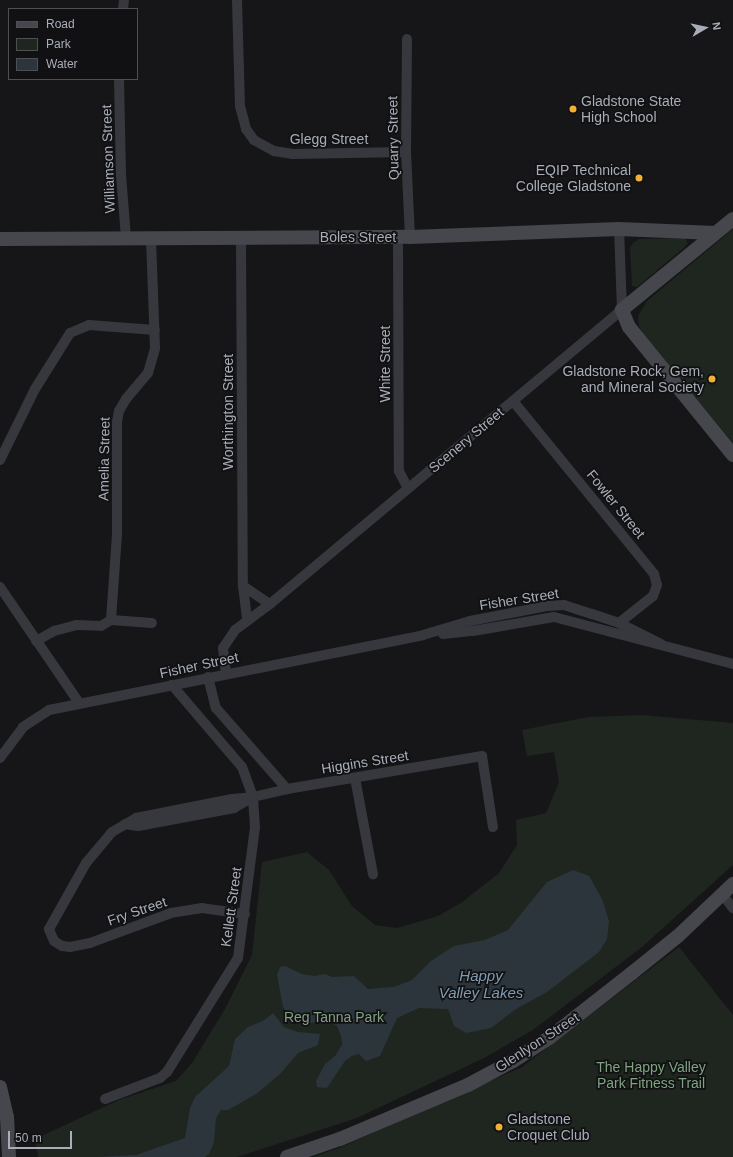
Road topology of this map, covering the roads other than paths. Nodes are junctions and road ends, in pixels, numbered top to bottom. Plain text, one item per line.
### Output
1 (237, 0) edge
2 (407, 39) dead end
3 (119, 80) edge
4 (406, 152) junction
5 (733, 219) edge
6 (620, 230) junction
7 (716, 233) junction
8 (126, 237) junction
9 (151, 237) junction
10 (404, 237) junction
11 (241, 238) junction
12 (0, 239) edge
13 (622, 310) junction
14 (154, 330) junction
15 (513, 401) junction
16 (733, 456) edge
17 (0, 460) edge
18 (408, 489) junction
19 (243, 586) junction
20 (0, 587) edge
21 (270, 604) junction
22 (111, 620) junction
23 (247, 621) junction
24 (152, 623) dead end
25 (619, 623) junction
26 (423, 635) junction
27 (36, 641) junction
28 (661, 644) junction
29 (733, 664) edge
30 (226, 673) junction
31 (208, 677) junction
32 (172, 685) junction
33 (79, 703) junction
34 (0, 758) edge
35 (355, 778) junction
36 (288, 789) junction
37 (253, 797) junction
38 (493, 827) dead end
39 (373, 874) dead end
40 (733, 884) edge
41 (722, 894) junction
42 (733, 908) edge
43 (245, 914) junction
44 (49, 930) joint
45 (0, 1087) edge
46 (105, 1099) dead end
47 (9, 1157) edge
48 (287, 1157) edge

1 - 4 street, Glegg Street
2 - 4 street, Quarry Street
3 - 8 street, Williamson Street
4 - 10 street, Quarry Street
5 - 7 street, Scenery Street
6 - 7 street, Boles Street
6 - 10 street, Boles Street
6 - 13 street
7 - 13 street, Scenery Street
8 - 9 street, Boles Street
8 - 12 street, Boles Street
9 - 11 street, Boles Street
9 - 14 street, Amelia Street
10 - 11 street, Boles Street
10 - 18 street, White Street
11 - 19 street, Worthington Street
13 - 15 street, Scenery Street
13 - 16 street
14 - 17 street
14 - 22 street, Amelia Street
15 - 18 street, Scenery Street
15 - 25 street, Fowler Street
18 - 21 street, Scenery Street
19 - 21 street
19 - 23 street, Worthington Street
20 - 27 street
21 - 23 street, Scenery Street
22 - 24 street
22 - 27 street
23 - 30 street, Scenery Street
25 - 26 street, Fisher Street
25 - 28 street, Fisher Street
26 - 28 street, Fisher Street
26 - 30 street, Fisher Street
27 - 33 street
28 - 29 street, Fisher Street
30 - 31 street, Fisher Street
31 - 32 street, Fisher Street
31 - 36 street
32 - 33 street, Fisher Street
32 - 37 street, Kellett Street
33 - 34 street, Fisher Street
35 - 36 street, Higgins Street
35 - 38 street, Higgins Street
35 - 39 street
36 - 37 street, Higgins Street
37 - 43 street, Kellett Street
37 - 44 street, Higgins Street
40 - 41 street, Glenlyon Street
41 - 42 street
41 - 48 street, Glenlyon Street
43 - 44 street, Fry Street
43 - 46 street, Kellett Street
45 - 47 street

